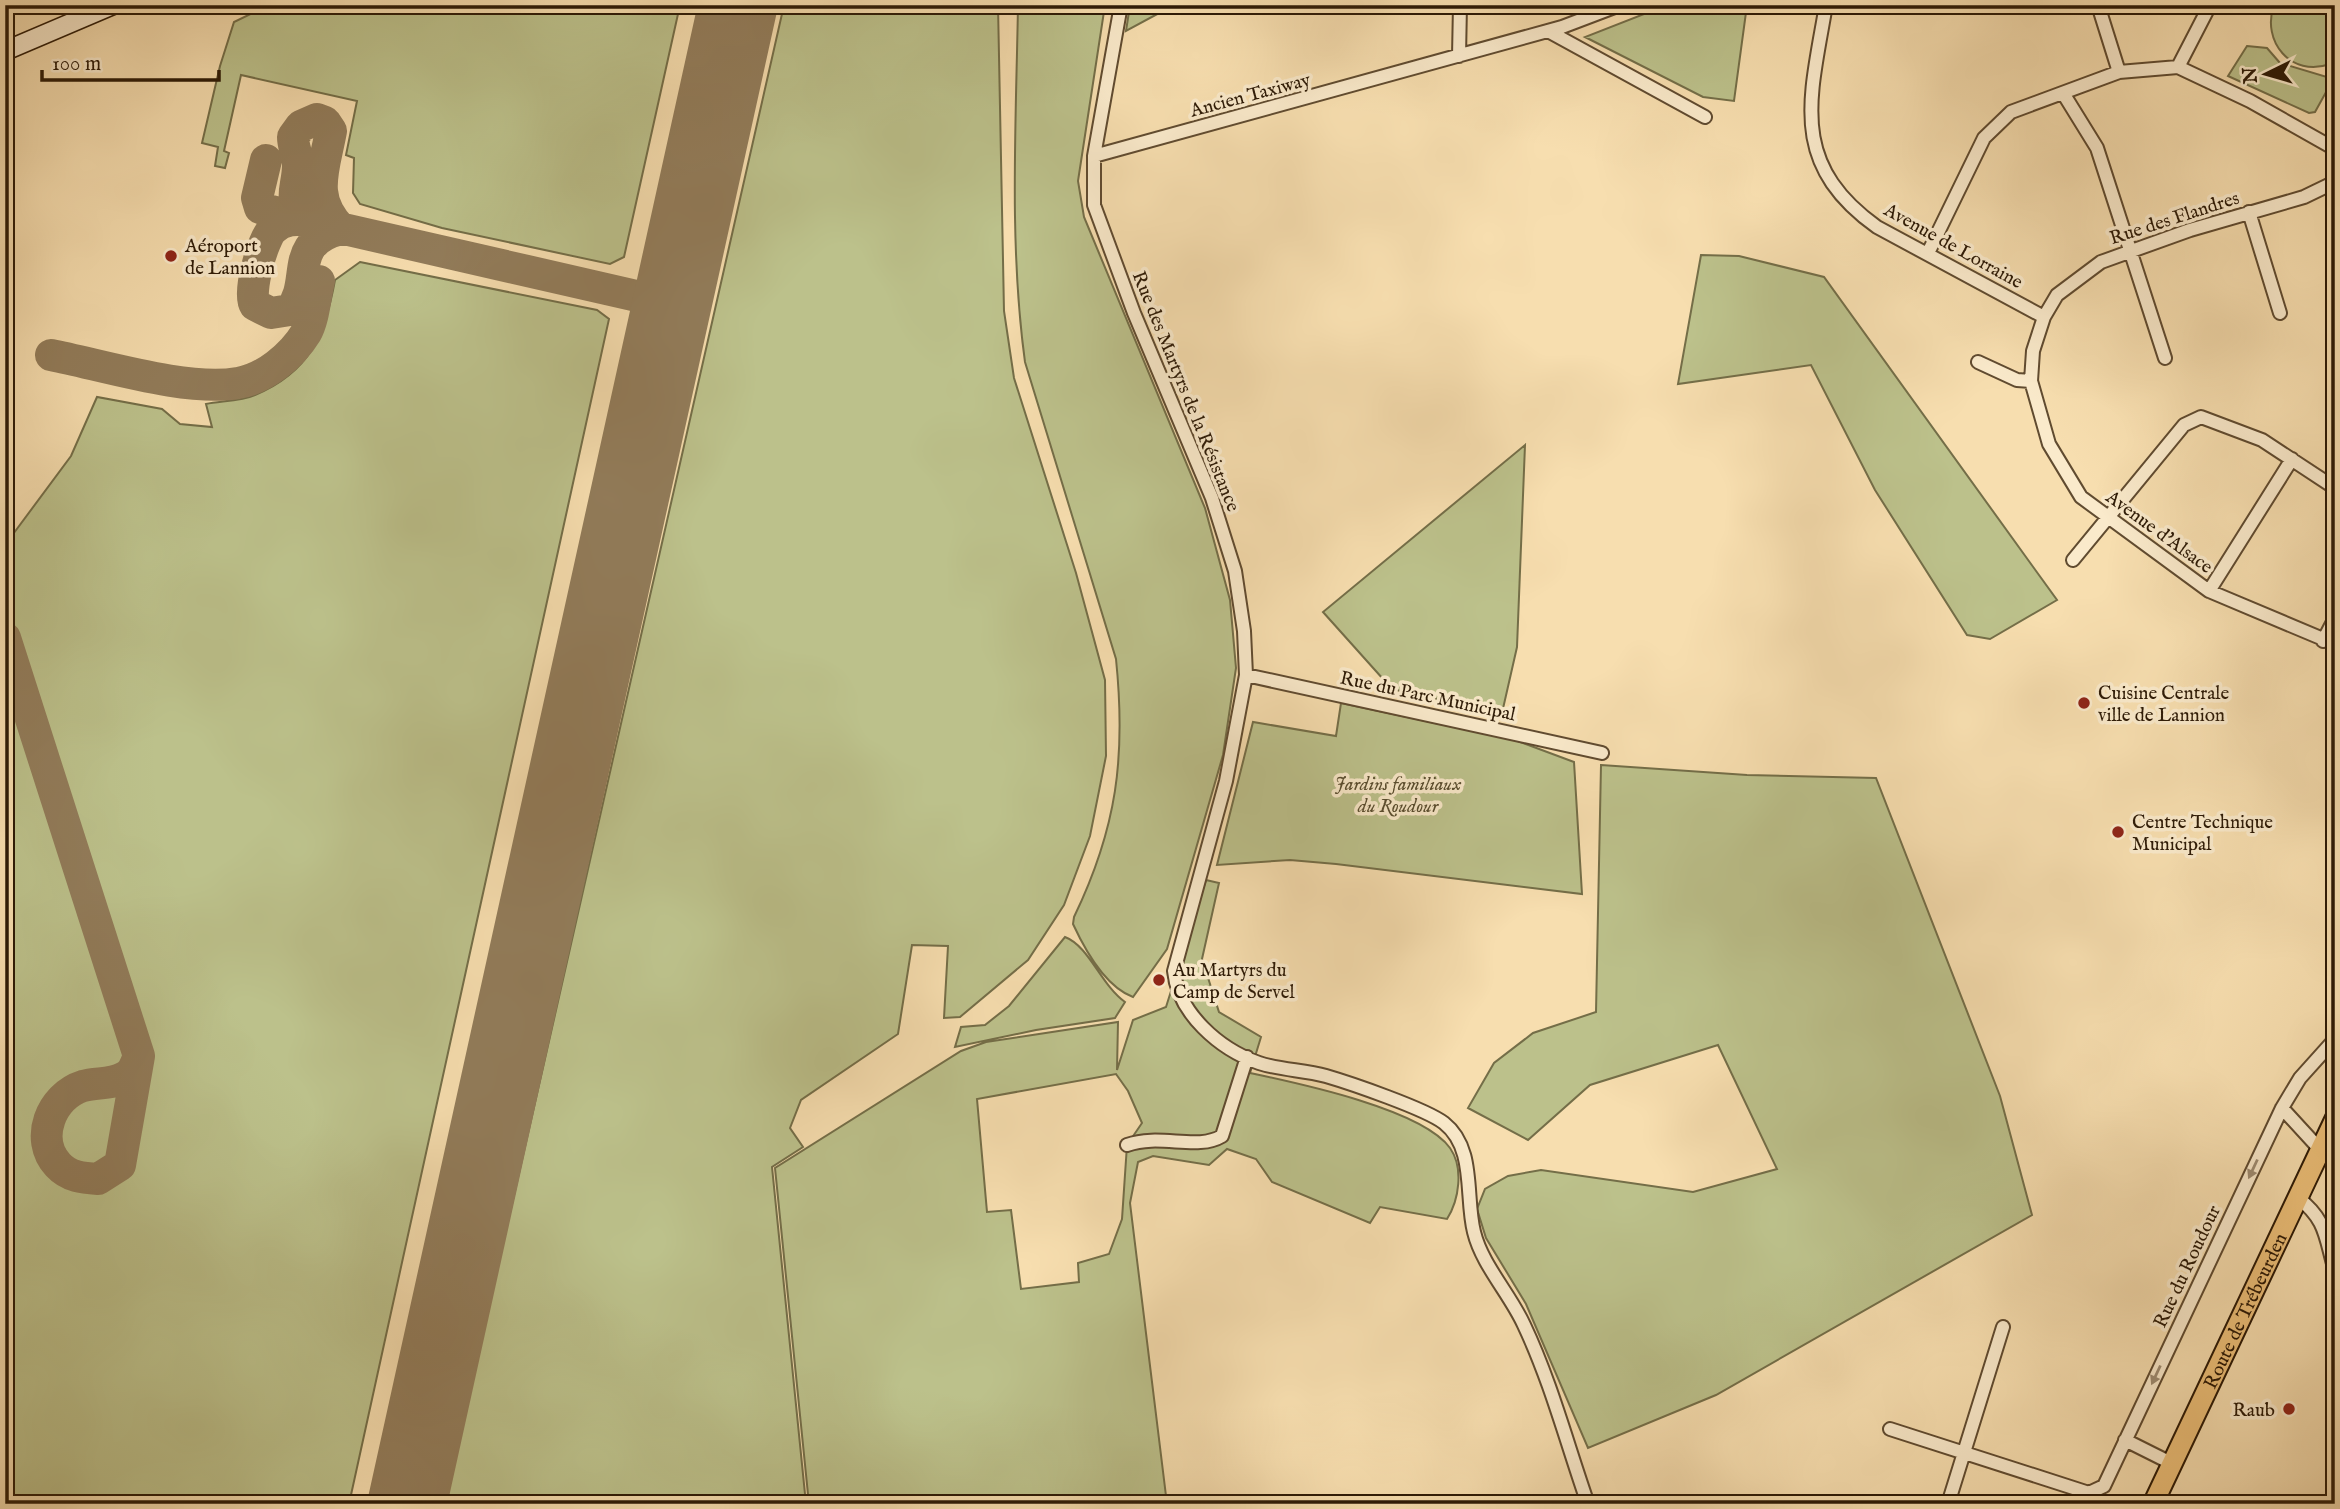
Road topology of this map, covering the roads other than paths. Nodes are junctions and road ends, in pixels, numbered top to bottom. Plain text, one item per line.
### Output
1 (113, 5) edge
2 (1121, 5) edge
3 (1460, 5) edge
4 (1620, 5) edge
5 (1826, 5) edge
6 (2098, 5) edge
7 (2210, 5) edge
8 (1548, 31) junction
9 (5, 51) edge
10 (1459, 56) junction
11 (2178, 67) junction
12 (2119, 72) junction
13 (2063, 93) junction
14 (1705, 117) dead end
15 (2335, 149) edge
16 (1094, 156) junction
17 (2335, 183) edge
18 (2249, 212) junction
19 (2129, 251) junction
20 (1928, 253) junction
21 (2280, 313) dead end
22 (2044, 317) junction
23 (2165, 358) dead end
24 (1978, 362) dead end
25 (2031, 381) junction
26 (2292, 459) junction
27 (2335, 488) edge
28 (2108, 517) junction
29 (2073, 560) dead end
30 (2209, 591) junction
31 (2335, 618) edge
32 (2329, 643) edge
33 (1246, 675) junction
34 (1602, 753) dead end
35 (2335, 1039) edge
36 (1247, 1057) junction
37 (2282, 1108) junction
38 (2335, 1119) edge
39 (1127, 1145) dead end
40 (2322, 1147) junction
41 (2297, 1197) junction
42 (2335, 1271) edge
43 (2003, 1327) dead end
44 (1889, 1429) dead end
45 (2125, 1440) junction
46 (1965, 1452) junction
47 (2171, 1464) junction
48 (1588, 1504) edge
49 (1948, 1504) edge
50 (2153, 1504) edge

1 - 9 main road
2 - 16 street, Rue des Martyrs de la Résistance
3 - 10 street
4 - 8 street, Ancien Taxiway
5 - 20 street, Avenue de Lorraine
6 - 12 street
7 - 11 street
8 - 10 street, Ancien Taxiway
8 - 14 street
10 - 16 street, Ancien Taxiway
11 - 12 street
11 - 15 street
12 - 13 street
13 - 19 street
13 - 20 street
16 - 33 street, Rue des Martyrs de la Résistance
17 - 18 street, Rue des Flandres
18 - 19 street, Rue des Flandres
18 - 21 street
19 - 22 street, Rue des Flandres
19 - 23 street
20 - 22 street, Avenue de Lorraine
22 - 25 street, Avenue d'Alsace
24 - 25 street
25 - 28 street, Avenue d'Alsace
26 - 27 street
26 - 28 street
26 - 30 street
28 - 29 street
28 - 30 street, Avenue d'Alsace
30 - 32 street, Avenue d'Alsace
31 - 32 street
33 - 34 street, Rue du Parc Municipal
33 - 36 street, Rue des Martyrs de la Résistance
35 - 37 street, Rue du Roudour
36 - 39 street
36 - 48 street, Rue des Martyrs de la Résistance
37 - 40 street
37 -> 45 street, Rue du Roudour
38 - 40 main road, Route de Trébeurden
40 - 41 main road, Route de Trébeurden
41 - 42 street
41 - 47 main road, Route de Trébeurden
43 - 46 street
44 - 46 street, Rue du Roudour
45 - 46 street, Rue du Roudour
45 - 47 street
46 - 49 street
47 - 50 main road, Route de Trébeurden

